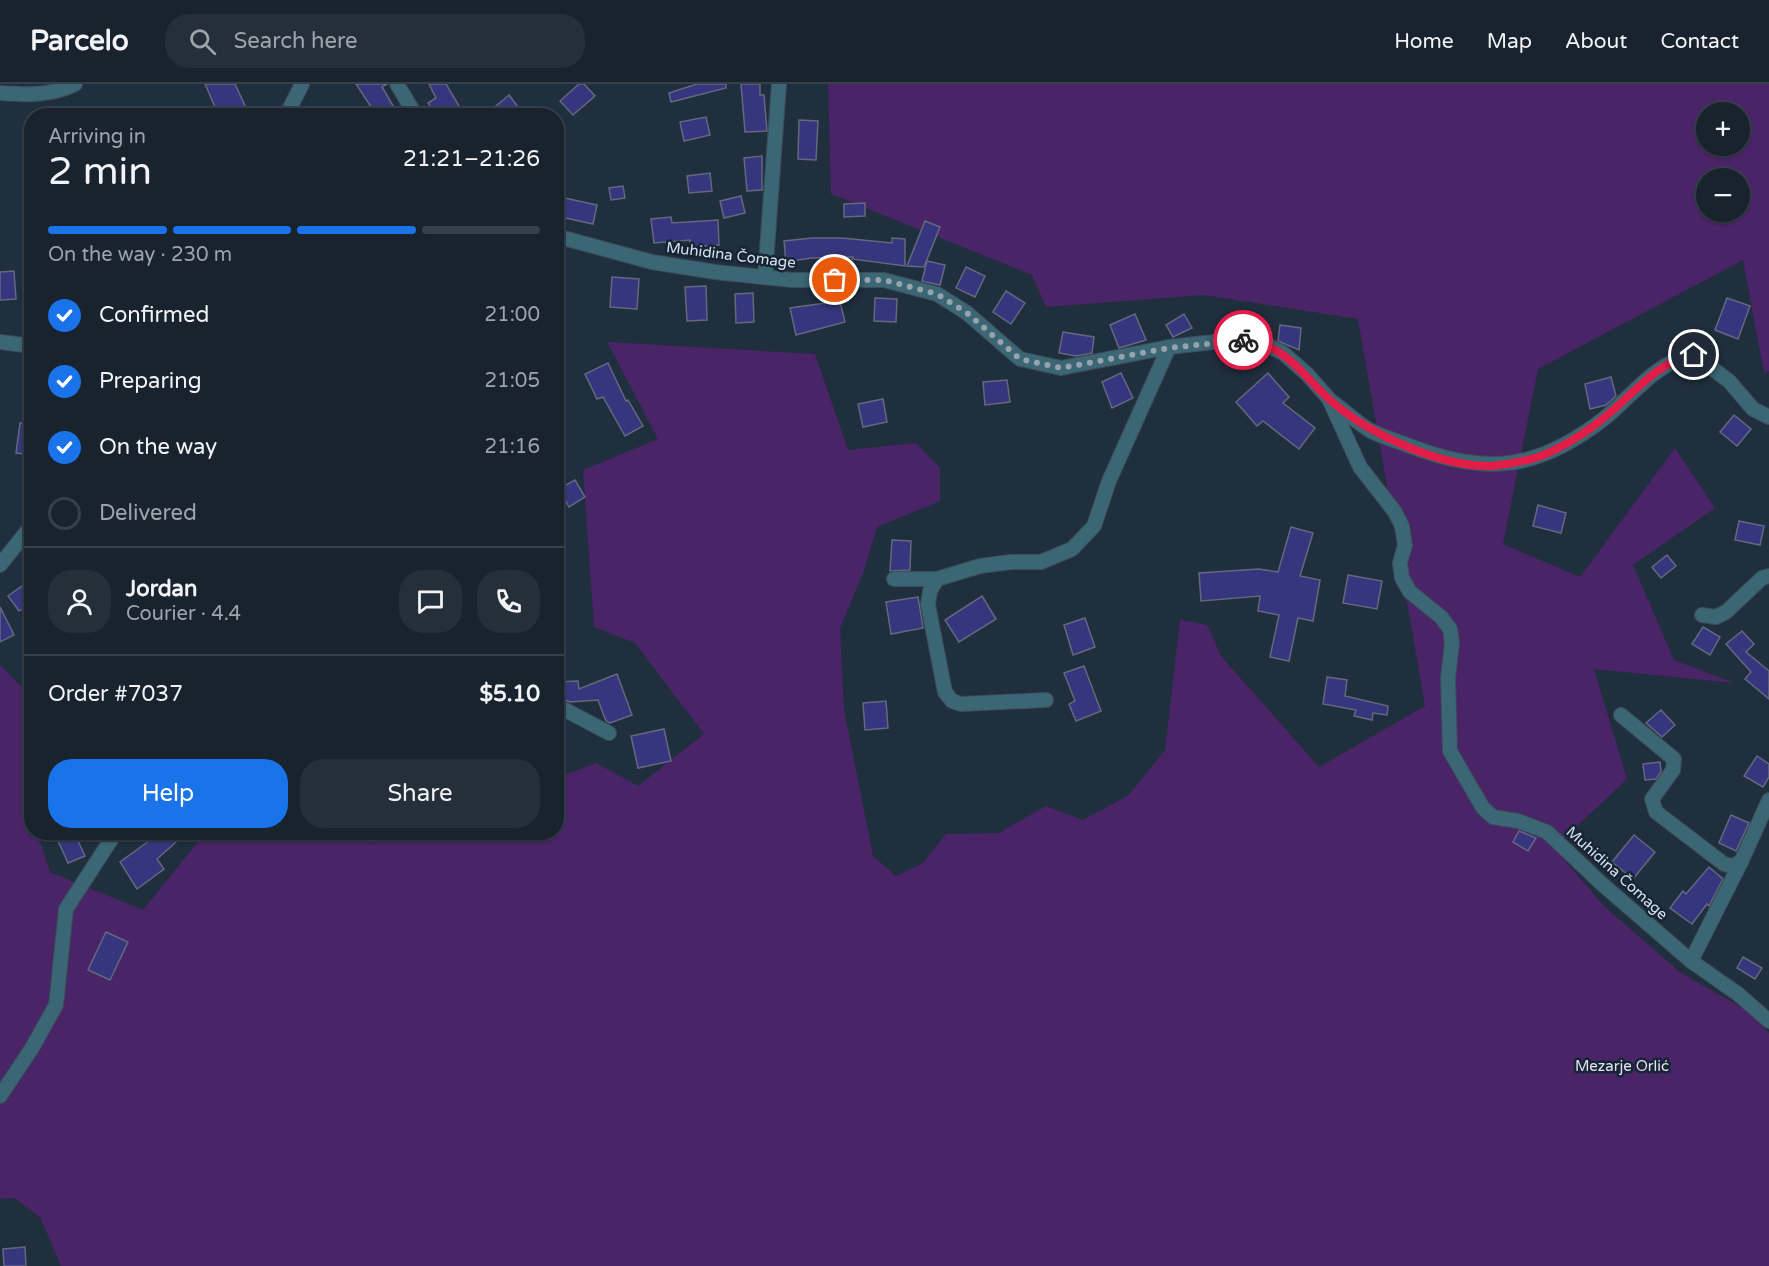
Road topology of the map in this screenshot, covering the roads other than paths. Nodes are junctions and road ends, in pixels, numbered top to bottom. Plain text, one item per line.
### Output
1 (75, 84) edge
2 (302, 84) edge
3 (398, 84) edge
4 (779, 84) edge
5 (0, 93) edge
6 (290, 108) edge
7 (412, 108) edge
8 (564, 238) edge
9 (765, 277) junction
10 (0, 342) edge
11 (24, 345) edge
12 (1169, 348) junction
13 (1329, 399) junction
14 (1769, 417) edge
15 (24, 535) edge
16 (0, 565) edge
17 (1769, 576) edge
18 (894, 579) dead end
19 (938, 579) junction
20 (1702, 615) dead end
21 (1046, 700) dead end
22 (564, 709) edge
23 (1621, 715) dead end
24 (609, 733) dead end
25 (1769, 800) edge
26 (111, 840) edge
27 (1741, 862) junction
28 (1691, 961) junction
29 (1769, 1021) edge
30 (0, 1096) edge

1 - 5 street
2 - 6 street
3 - 7 street
4 - 9 street
8 - 9 street, Muhidina Čomage
9 - 12 street, Muhidina Čomage
10 - 11 street
12 - 13 street, Muhidina Čomage
12 - 19 street
13 - 14 street
13 - 28 street, Muhidina Čomage
15 - 16 street
17 - 20 street
18 - 19 street
19 - 21 street
22 - 24 street
23 - 27 street
25 - 27 street
26 - 30 street
27 - 28 street
28 - 29 street, Muhidina Čomage

